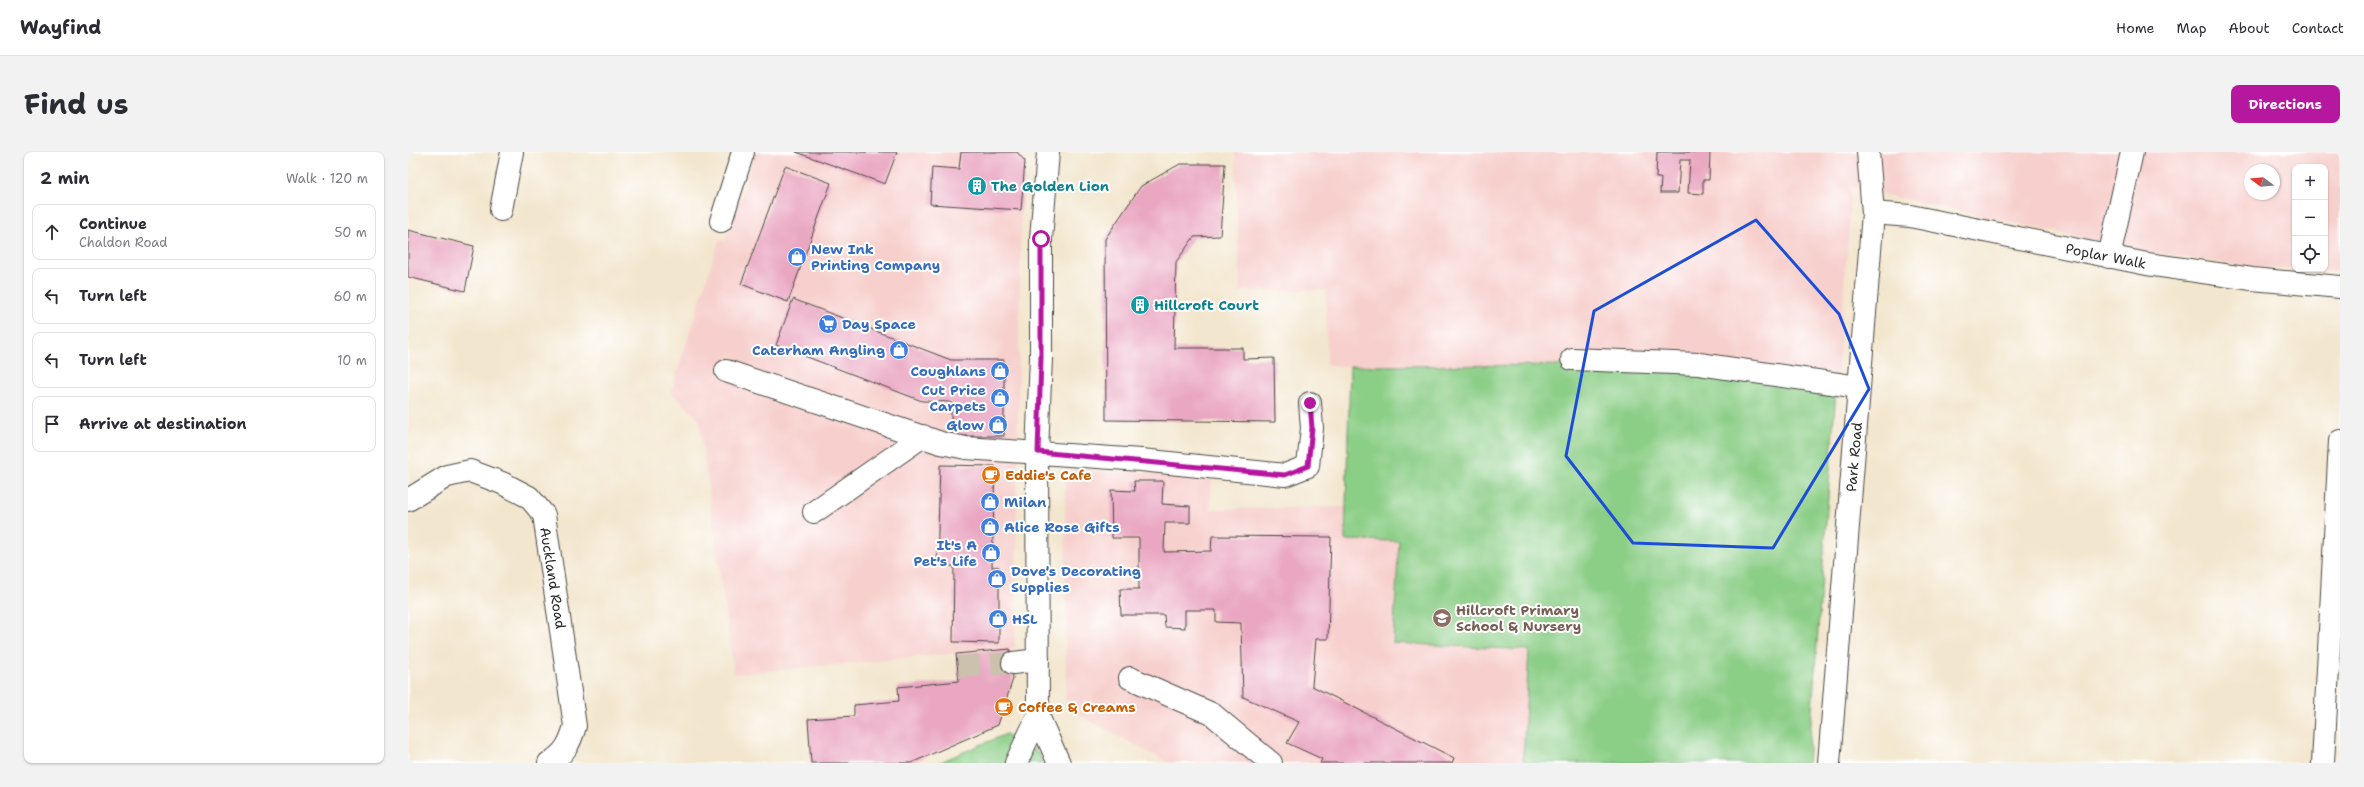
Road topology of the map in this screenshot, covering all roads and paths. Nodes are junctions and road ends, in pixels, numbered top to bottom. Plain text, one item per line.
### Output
1 (512, 152) edge
2 (743, 152) edge
3 (1048, 152) edge
4 (1868, 152) edge
5 (2132, 152) edge
6 (501, 210) dead end
7 (1873, 213) junction
8 (721, 221) dead end
9 (2109, 257) junction
10 (2340, 287) edge
11 (1572, 359) dead end
12 (726, 371) dead end
13 (1859, 387) junction
14 (1310, 403) dead end
15 (923, 436) junction
16 (2340, 440) edge
17 (1038, 452) junction
18 (408, 500) edge
19 (814, 512) dead end
20 (1038, 660) junction
21 (1013, 663) tunnel mouth
22 (1130, 678) dead end
23 (1038, 716) junction
24 (549, 763) edge
25 (1016, 763) edge
26 (1059, 763) edge
27 (1271, 763) edge
28 (1829, 763) edge
29 (2323, 763) edge

1 - 6 street
2 - 8 street
3 - 17 street
4 - 7 street, Park Road
5 - 9 street
7 - 9 street, Poplar Walk
7 - 13 street, Park Road
9 - 10 street, Poplar Walk
11 - 13 street
12 - 15 street
13 - 28 street, Park Road
14 - 17 street
15 - 17 street
15 - 19 street
16 - 29 street
17 - 20 street
18 - 24 street, Auckland Road
20 - 21 street
20 - 23 street
22 - 27 street
23 - 25 street
23 - 26 street

